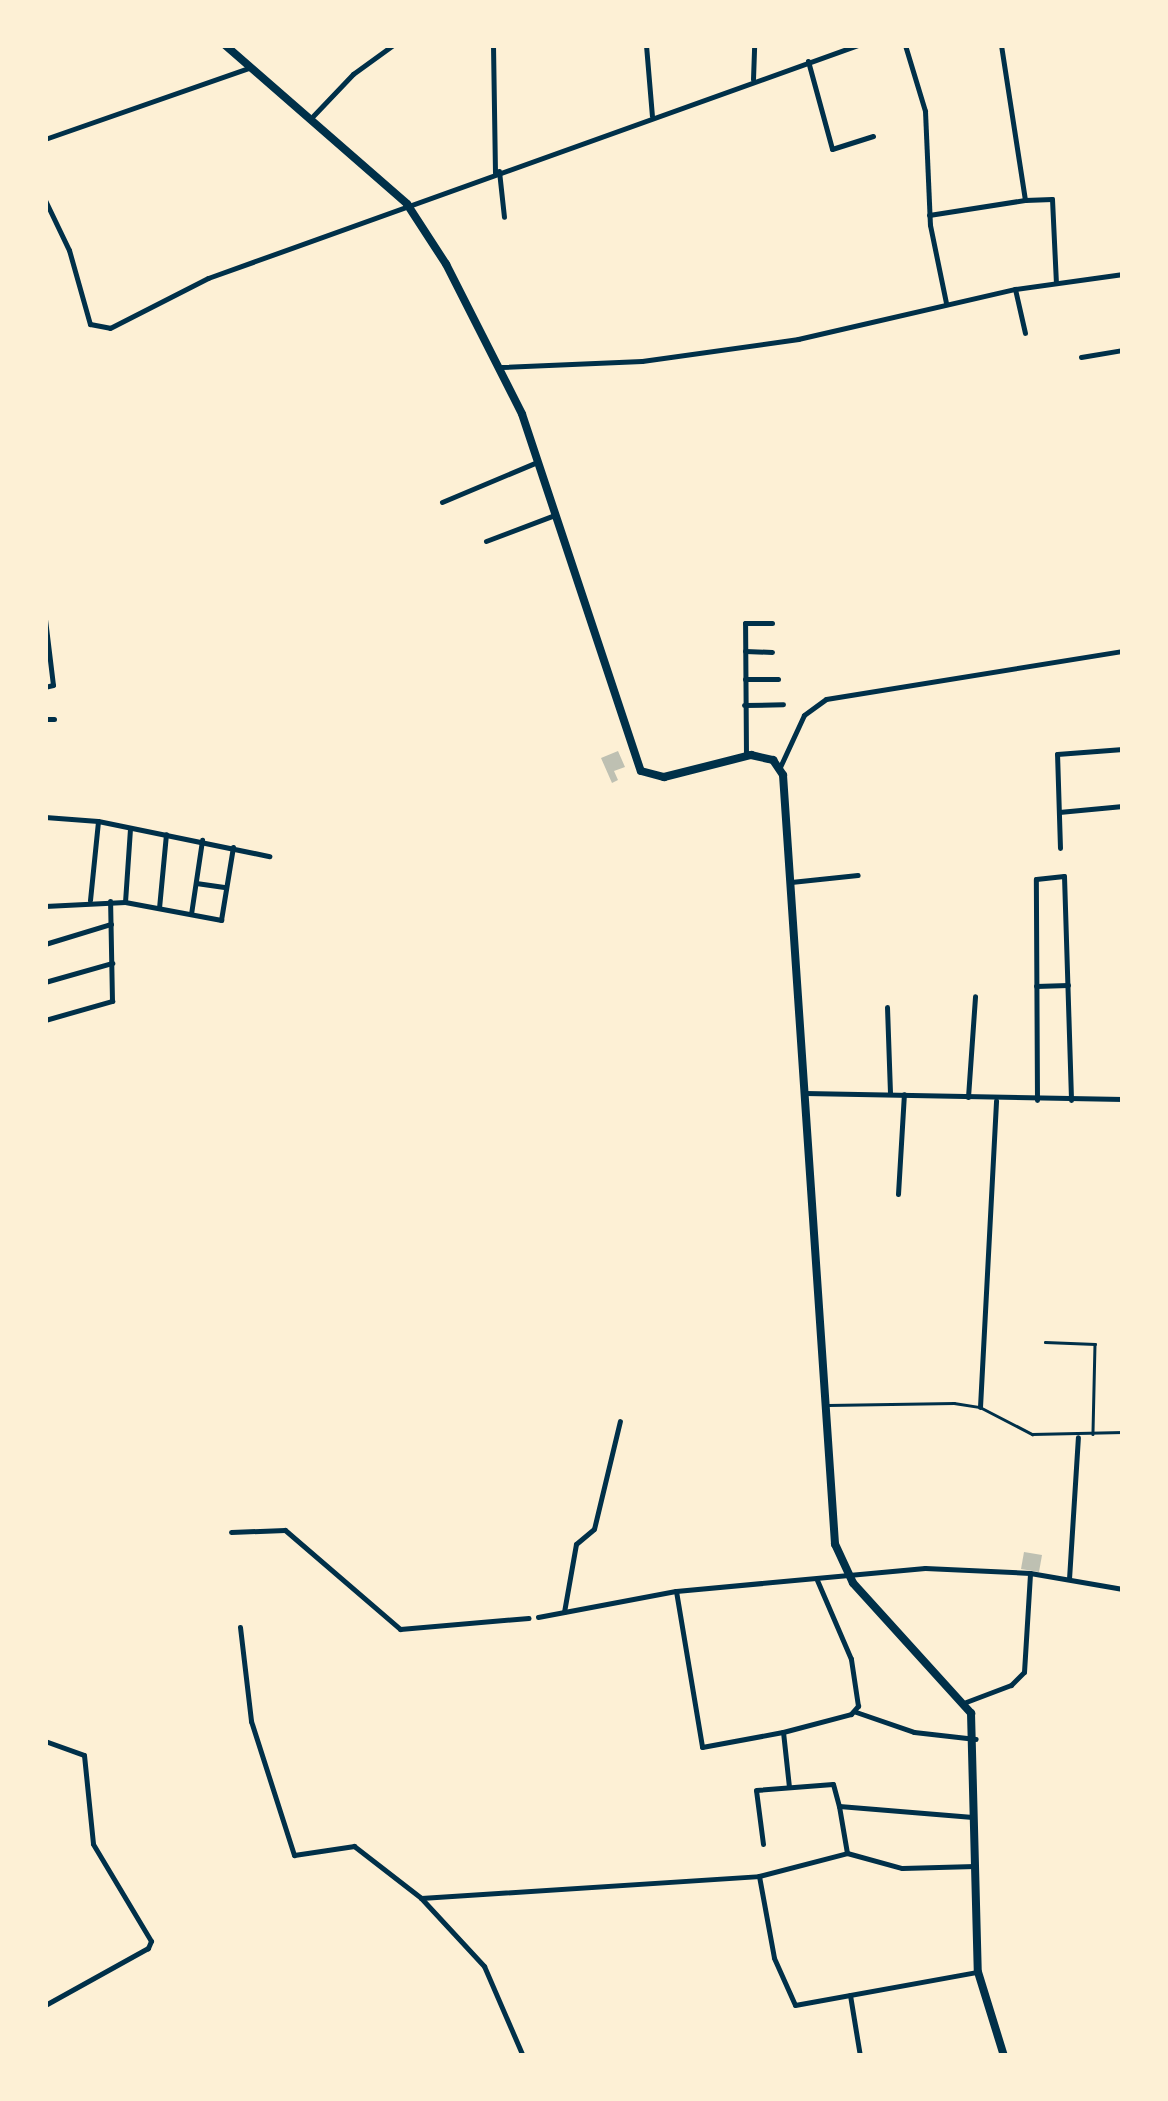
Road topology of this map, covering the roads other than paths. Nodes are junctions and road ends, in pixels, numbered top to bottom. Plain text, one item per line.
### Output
1 (225, 45) edge
2 (393, 45) edge
3 (493, 45) edge
4 (646, 45) edge
5 (754, 45) edge
6 (858, 45) edge
7 (906, 45) edge
8 (1001, 45) edge
9 (808, 62) junction
10 (250, 68) junction
11 (753, 80) junction
12 (314, 116) junction
13 (652, 116) junction
14 (873, 136) dead end
15 (45, 140) edge
16 (497, 172) junction
17 (45, 200) edge
18 (1025, 200) junction
19 (408, 204) junction
20 (929, 215) junction
21 (504, 216) dead end
22 (1122, 274) edge
23 (1056, 283) junction
24 (1015, 289) junction
25 (946, 303) junction
26 (1123, 310) edge
27 (1026, 333) dead end
28 (1123, 350) edge
29 (1081, 358) dead end
30 (502, 367) junction
31 (536, 462) junction
32 (442, 502) dead end
33 (552, 516) junction
34 (486, 541) dead end
35 (45, 620) edge
36 (772, 624) dead end
37 (1123, 651) edge
38 (745, 652) junction
39 (772, 652) dead end
40 (48, 655) edge
41 (745, 679) junction
42 (778, 679) dead end
43 (45, 686) edge
44 (783, 704) dead end
45 (744, 705) junction
46 (45, 719) edge
47 (54, 720) dead end
48 (1123, 749) edge
49 (746, 756) junction
50 (780, 767) junction
51 (1123, 806) edge
52 (1059, 812) junction
53 (45, 817) edge
54 (98, 820) junction
55 (130, 828) junction
56 (166, 834) junction
57 (202, 840) junction
58 (233, 847) junction
59 (1060, 848) dead end
60 (269, 856) dead end
61 (858, 875) dead end
62 (789, 882) junction
63 (196, 883) junction
64 (226, 886) junction
65 (90, 900) junction
66 (110, 901) junction
67 (125, 902) junction
68 (45, 906) edge
69 (159, 908) junction
70 (191, 914) junction
71 (111, 924) junction
72 (45, 944) edge
73 (112, 963) junction
74 (45, 982) edge
75 (1069, 985) junction
76 (1036, 986) junction
77 (974, 996) dead end
78 (888, 1007) dead end
79 (45, 1020) edge
80 (802, 1093) junction
81 (890, 1094) junction
82 (904, 1094) junction
83 (968, 1097) junction
84 (1123, 1099) edge
85 (996, 1100) junction
86 (1037, 1100) junction
87 (1071, 1100) junction
88 (898, 1194) dead end
89 (1045, 1342) dead end
90 (827, 1405) junction
91 (980, 1406) junction
92 (620, 1422) dead end
93 (1123, 1432) edge
94 (1093, 1435) junction
95 (1078, 1437) junction
96 (231, 1532) dead end
97 (1030, 1573) junction
98 (847, 1574) junction
99 (1069, 1579) junction
100 (818, 1580) junction
101 (1123, 1589) edge
102 (676, 1591) junction
103 (564, 1612) junction
104 (538, 1616) dead end
105 (529, 1618) dead end
106 (240, 1628) dead end
107 (966, 1702) junction
108 (856, 1712) junction
109 (783, 1732) junction
110 (976, 1740) junction
111 (45, 1741) edge
112 (789, 1787) junction
113 (840, 1806) junction
114 (976, 1817) junction
115 (763, 1844) dead end
116 (848, 1853) junction
117 (976, 1866) junction
118 (759, 1876) junction
119 (421, 1898) junction
120 (978, 1972) junction
121 (850, 1994) junction
122 (45, 2005) edge
123 (523, 2056) edge
124 (860, 2056) edge
125 (1004, 2056) edge

1 - 10 main road
2 - 12 street
3 - 16 street
4 - 13 street
5 - 11 street
6 - 9 street
7 - 20 street
8 - 18 street
9 - 11 street
9 - 14 street
10 - 12 main road
10 - 15 street
11 - 13 street
12 - 19 main road
13 - 16 street
16 - 19 street
16 - 21 street
17 - 19 street
18 - 20 street
18 - 23 street
19 - 30 main road
20 - 25 street
22 - 23 street
22 - 26 street
23 - 24 street
24 - 25 street
24 - 27 street
25 - 30 street
28 - 29 street
30 - 31 main road
31 - 32 street
31 - 33 main road
33 - 34 street
33 - 49 main road
35 - 40 street
36 - 38 street
37 - 50 street
38 - 39 street
38 - 41 street
40 - 43 street
41 - 42 street
41 - 45 street
44 - 45 street
45 - 49 street
46 - 47 street
48 - 52 street
49 - 50 main road
50 - 62 main road
51 - 52 street
52 - 59 street
53 - 54 street
54 - 55 street
54 - 65 street
55 - 56 street
55 - 67 street
56 - 57 street
56 - 69 street
57 - 58 street
57 - 63 street
58 - 60 street
58 - 64 street
61 - 62 street
62 - 80 main road
63 - 64 street
63 - 70 street
64 - 70 street
65 - 66 street
65 - 68 street
66 - 67 street
66 - 71 street
67 - 69 street
69 - 70 street
71 - 72 street
71 - 73 street
73 - 74 street
73 - 79 street
75 - 76 street
75 - 76 street
75 - 87 street
76 - 86 street
77 - 83 street
78 - 81 street
80 - 81 street
80 - 90 main road
81 - 82 street
82 - 83 street
82 - 88 street
83 - 85 street
84 - 87 street
85 - 86 street
85 - 91 street
86 - 87 street
89 - 94 lane
90 - 91 lane
90 - 98 main road
91 - 95 lane
92 - 103 street
93 - 94 lane
94 - 95 lane
95 - 99 street
96 - 105 street
97 - 98 street
97 - 99 street
97 - 107 street
98 - 100 street
98 - 107 main road
99 - 101 street
100 - 102 street
100 - 108 street
102 - 103 street
102 - 109 street
103 - 104 street
106 - 119 street
107 - 110 main road
108 - 109 street
108 - 110 street
109 - 112 street
110 - 114 main road
111 - 122 street
112 - 113 street
112 - 115 street
113 - 114 street
113 - 116 street
114 - 117 main road
116 - 117 street
116 - 118 street
117 - 120 main road
118 - 119 street
118 - 121 street
119 - 123 street
120 - 121 street
120 - 125 main road
121 - 124 street

